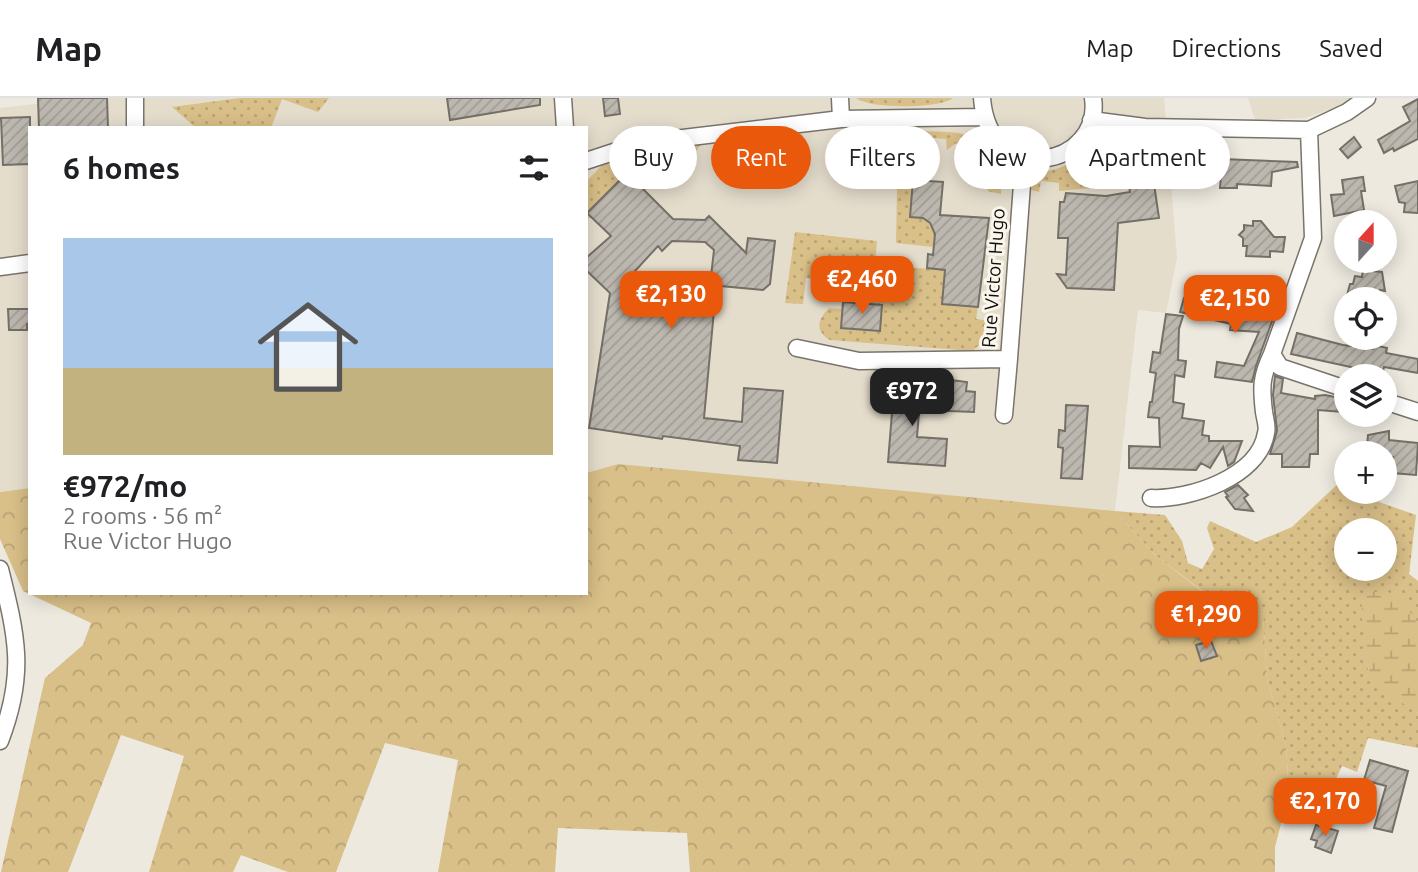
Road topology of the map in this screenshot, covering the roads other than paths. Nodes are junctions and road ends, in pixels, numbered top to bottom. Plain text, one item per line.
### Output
1 (135, 98) edge
2 (563, 98) edge
3 (841, 98) edge
4 (982, 98) edge
5 (1093, 98) edge
6 (1367, 98) edge
7 (984, 117) junction
8 (841, 119) junction
9 (1091, 120) junction
10 (135, 126) edge
11 (565, 126) edge
12 (987, 126) edge
13 (1309, 130) junction
14 (1051, 158) edge
15 (588, 160) edge
16 (1022, 189) edge
17 (28, 263) edge
18 (0, 267) edge
19 (797, 348) dead end
20 (1272, 354) junction
21 (1009, 359) junction
22 (1334, 385) edge
23 (1397, 405) edge
24 (1418, 412) edge
25 (1004, 415) dead end
26 (1151, 498) dead end
27 (0, 569) edge
28 (0, 741) edge

1 - 10 street
2 - 11 street
3 - 8 street
4 - 7 street
5 - 9 street
6 - 13 street
7 - 8 street
7 - 12 street
8 - 15 street
9 - 13 street
9 - 14 street
13 - 20 street
16 - 21 street, Rue Victor Hugo
17 - 18 street
19 - 21 street, Rue Victor Hugo
20 - 22 street
20 - 26 street
21 - 25 street, Rue Victor Hugo
23 - 24 street
27 - 28 street

